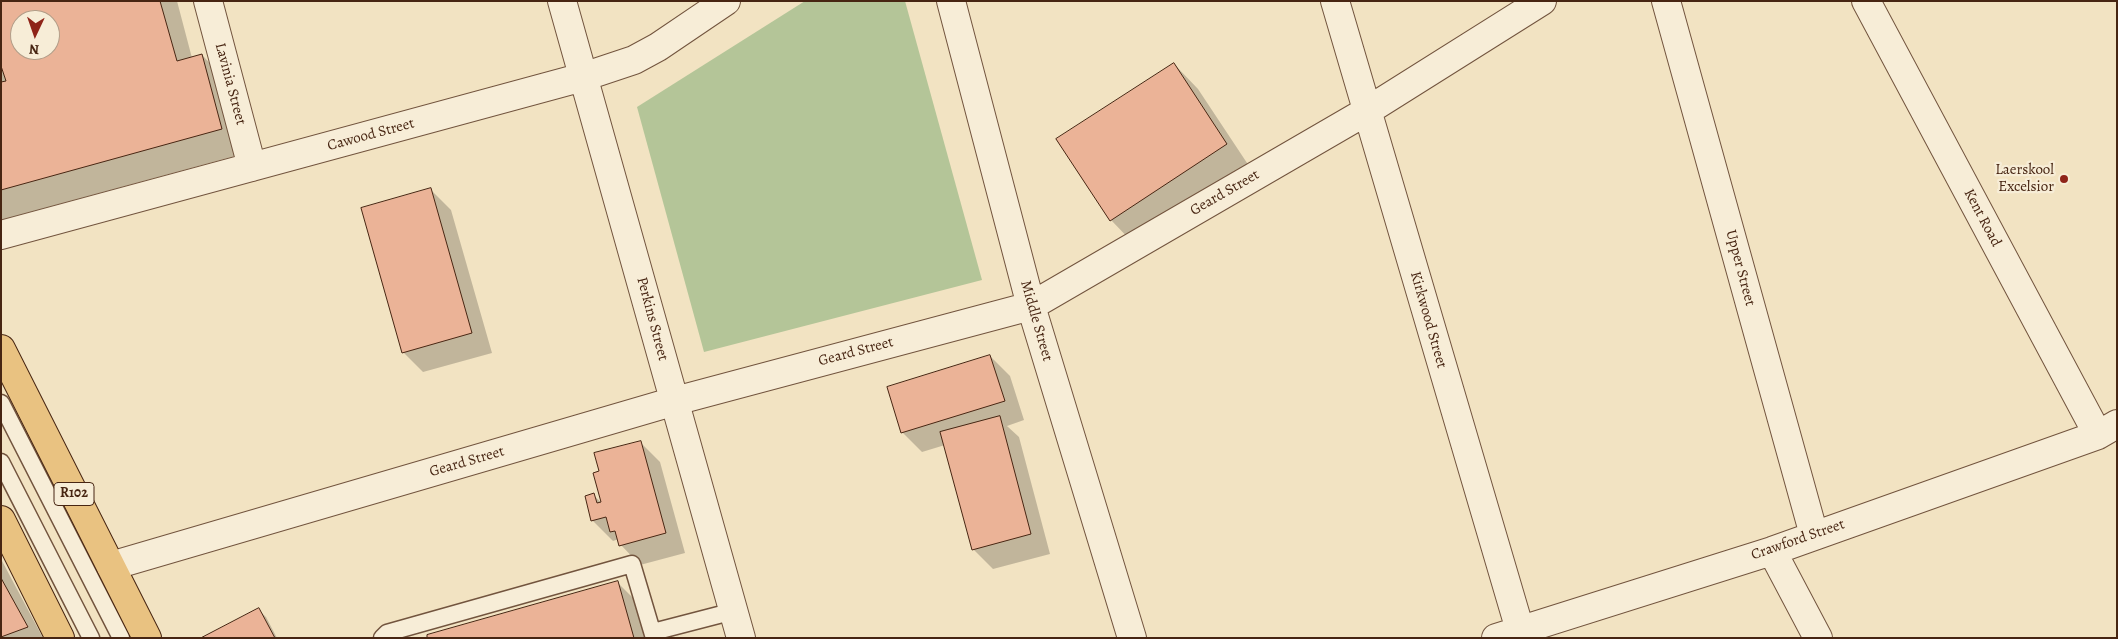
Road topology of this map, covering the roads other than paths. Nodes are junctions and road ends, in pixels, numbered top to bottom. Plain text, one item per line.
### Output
1 (208, 1) edge
2 (562, 1) edge
3 (726, 1) edge
4 (951, 1) edge
5 (1335, 1) edge
6 (1542, 1) edge
7 (1666, 1) edge
8 (1866, 1) edge
9 (582, 77) junction
10 (1367, 111) junction
11 (252, 167) junction
12 (1, 235) edge
13 (1031, 306) junction
14 (1, 349) edge
15 (675, 400) junction
16 (1, 403) edge
17 (2107, 430) edge
18 (1, 462) edge
19 (1, 520) edge
20 (1814, 535) junction
21 (1772, 551) junction
22 (111, 566) junction
23 (734, 611) junction
24 (653, 635) edge
25 (1512, 635) edge
26 (60, 638) edge
27 (91, 638) edge
28 (121, 638) edge
29 (147, 638) edge
30 (382, 638) edge
31 (741, 638) edge
32 (1132, 638) edge
33 (1818, 638) edge

1 - 11 street, Lavinia Street
2 - 9 street, Perkins Street
3 - 9 street, Cawood Street
4 - 13 street, Middle Street
5 - 10 street, Kirkwood Street
6 - 10 street, Geard Street
7 - 20 street, Upper Street
8 - 17 street, Kent Road
9 - 11 street, Cawood Street
9 - 15 street, Perkins Street
10 - 13 street, Geard Street
10 - 25 street, Kirkwood Street
11 - 12 street, Cawood Street
13 - 15 street, Geard Street
13 - 32 street, Middle Street
14 - 22 main road, R102
15 - 22 street, Geard Street
15 - 23 street, Perkins Street
16 - 28 lane
17 - 20 street, Crawford Street
18 - 27 lane
19 - 26 main road
20 - 21 street, Crawford Street
21 - 25 street, Crawford Street
21 - 33 street
22 - 29 main road, R102
23 - 24 lane
23 - 31 street, Perkins Street
24 - 30 lane

